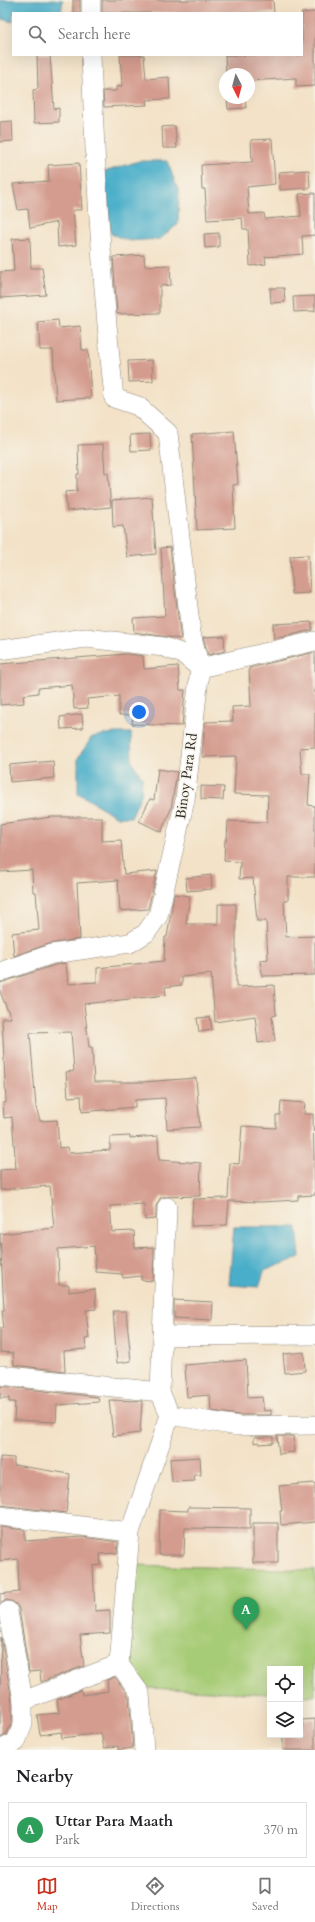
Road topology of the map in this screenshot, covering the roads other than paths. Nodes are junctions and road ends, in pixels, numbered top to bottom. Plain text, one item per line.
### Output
1 (91, 0) edge
2 (91, 12) edge
3 (92, 56) edge
4 (315, 641) edge
5 (0, 650) edge
6 (200, 668) junction
7 (0, 972) edge
8 (167, 1207) dead end
9 (315, 1335) edge
10 (162, 1336) junction
11 (0, 1375) edge
12 (160, 1392) junction
13 (170, 1415) junction
14 (315, 1425) edge
15 (0, 1516) edge
16 (130, 1532) junction
17 (8, 1611) dead end
18 (119, 1664) junction
19 (23, 1701) junction
20 (0, 1750) edge
21 (144, 1750) edge

1 - 2 street
3 - 6 street
4 - 6 street
5 - 6 street
6 - 7 street, Binoy Para Rd
8 - 10 street
9 - 10 street
10 - 12 street
11 - 12 street
12 - 13 street
13 - 14 street
13 - 16 street
15 - 16 street
16 - 18 street
17 - 19 street
18 - 19 street
18 - 21 street
19 - 20 street

